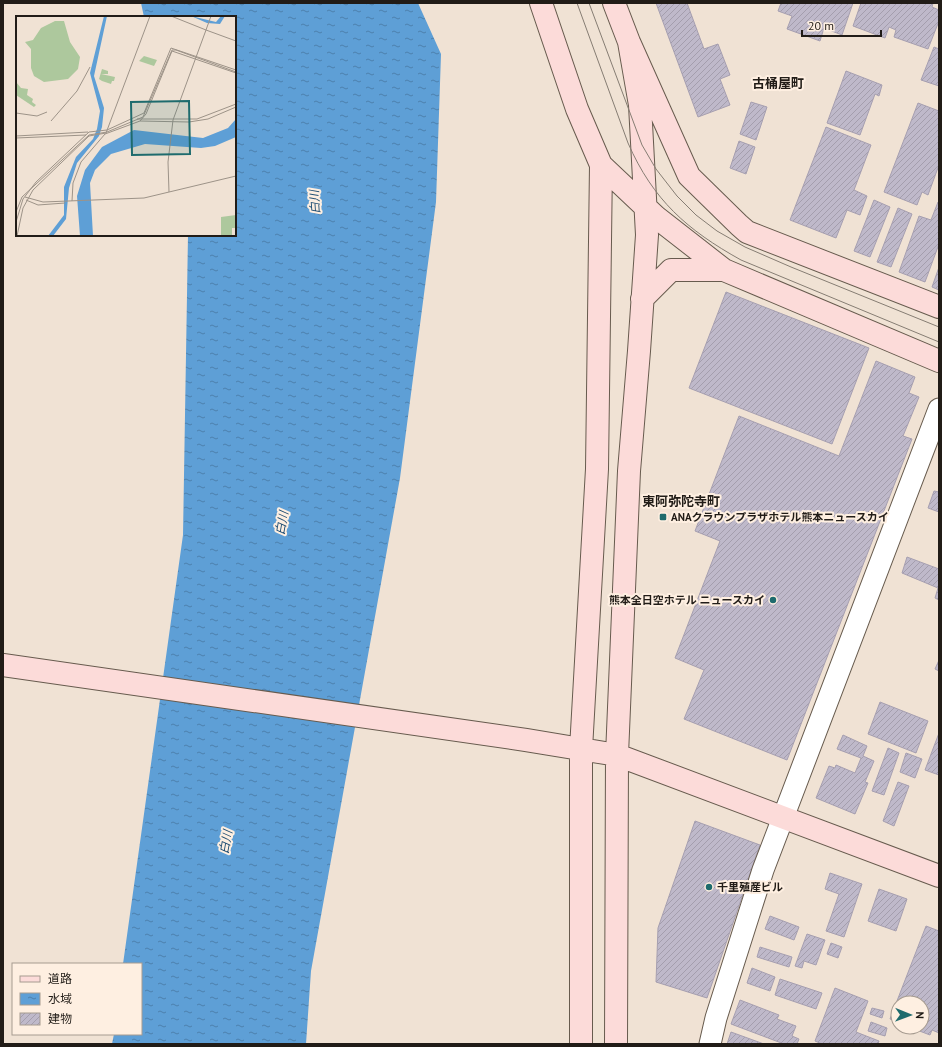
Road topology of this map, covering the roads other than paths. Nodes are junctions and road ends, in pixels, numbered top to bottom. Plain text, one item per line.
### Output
1 (541, 3) edge
2 (614, 3) edge
3 (628, 42) junction
4 (602, 166) junction
5 (645, 207) junction
6 (724, 270) junction
7 (642, 299) junction
8 (939, 307) edge
9 (939, 361) edge
10 (939, 409) edge
11 (3, 665) edge
12 (581, 749) junction
13 (617, 755) junction
14 (783, 817) junction
15 (939, 876) edge
16 (581, 1044) edge
17 (616, 1044) edge
18 (710, 1044) edge

1 - 4 street
2 - 3 street
3 - 5 street
3 - 8 street
4 - 5 street
4 - 12 street
5 - 6 street
5 - 7 street
6 - 7 street
6 - 9 street
7 - 13 street
10 - 14 street
11 - 12 street
12 - 13 street
12 - 16 street
13 - 14 street
13 - 17 street
14 - 15 street
14 - 18 street

